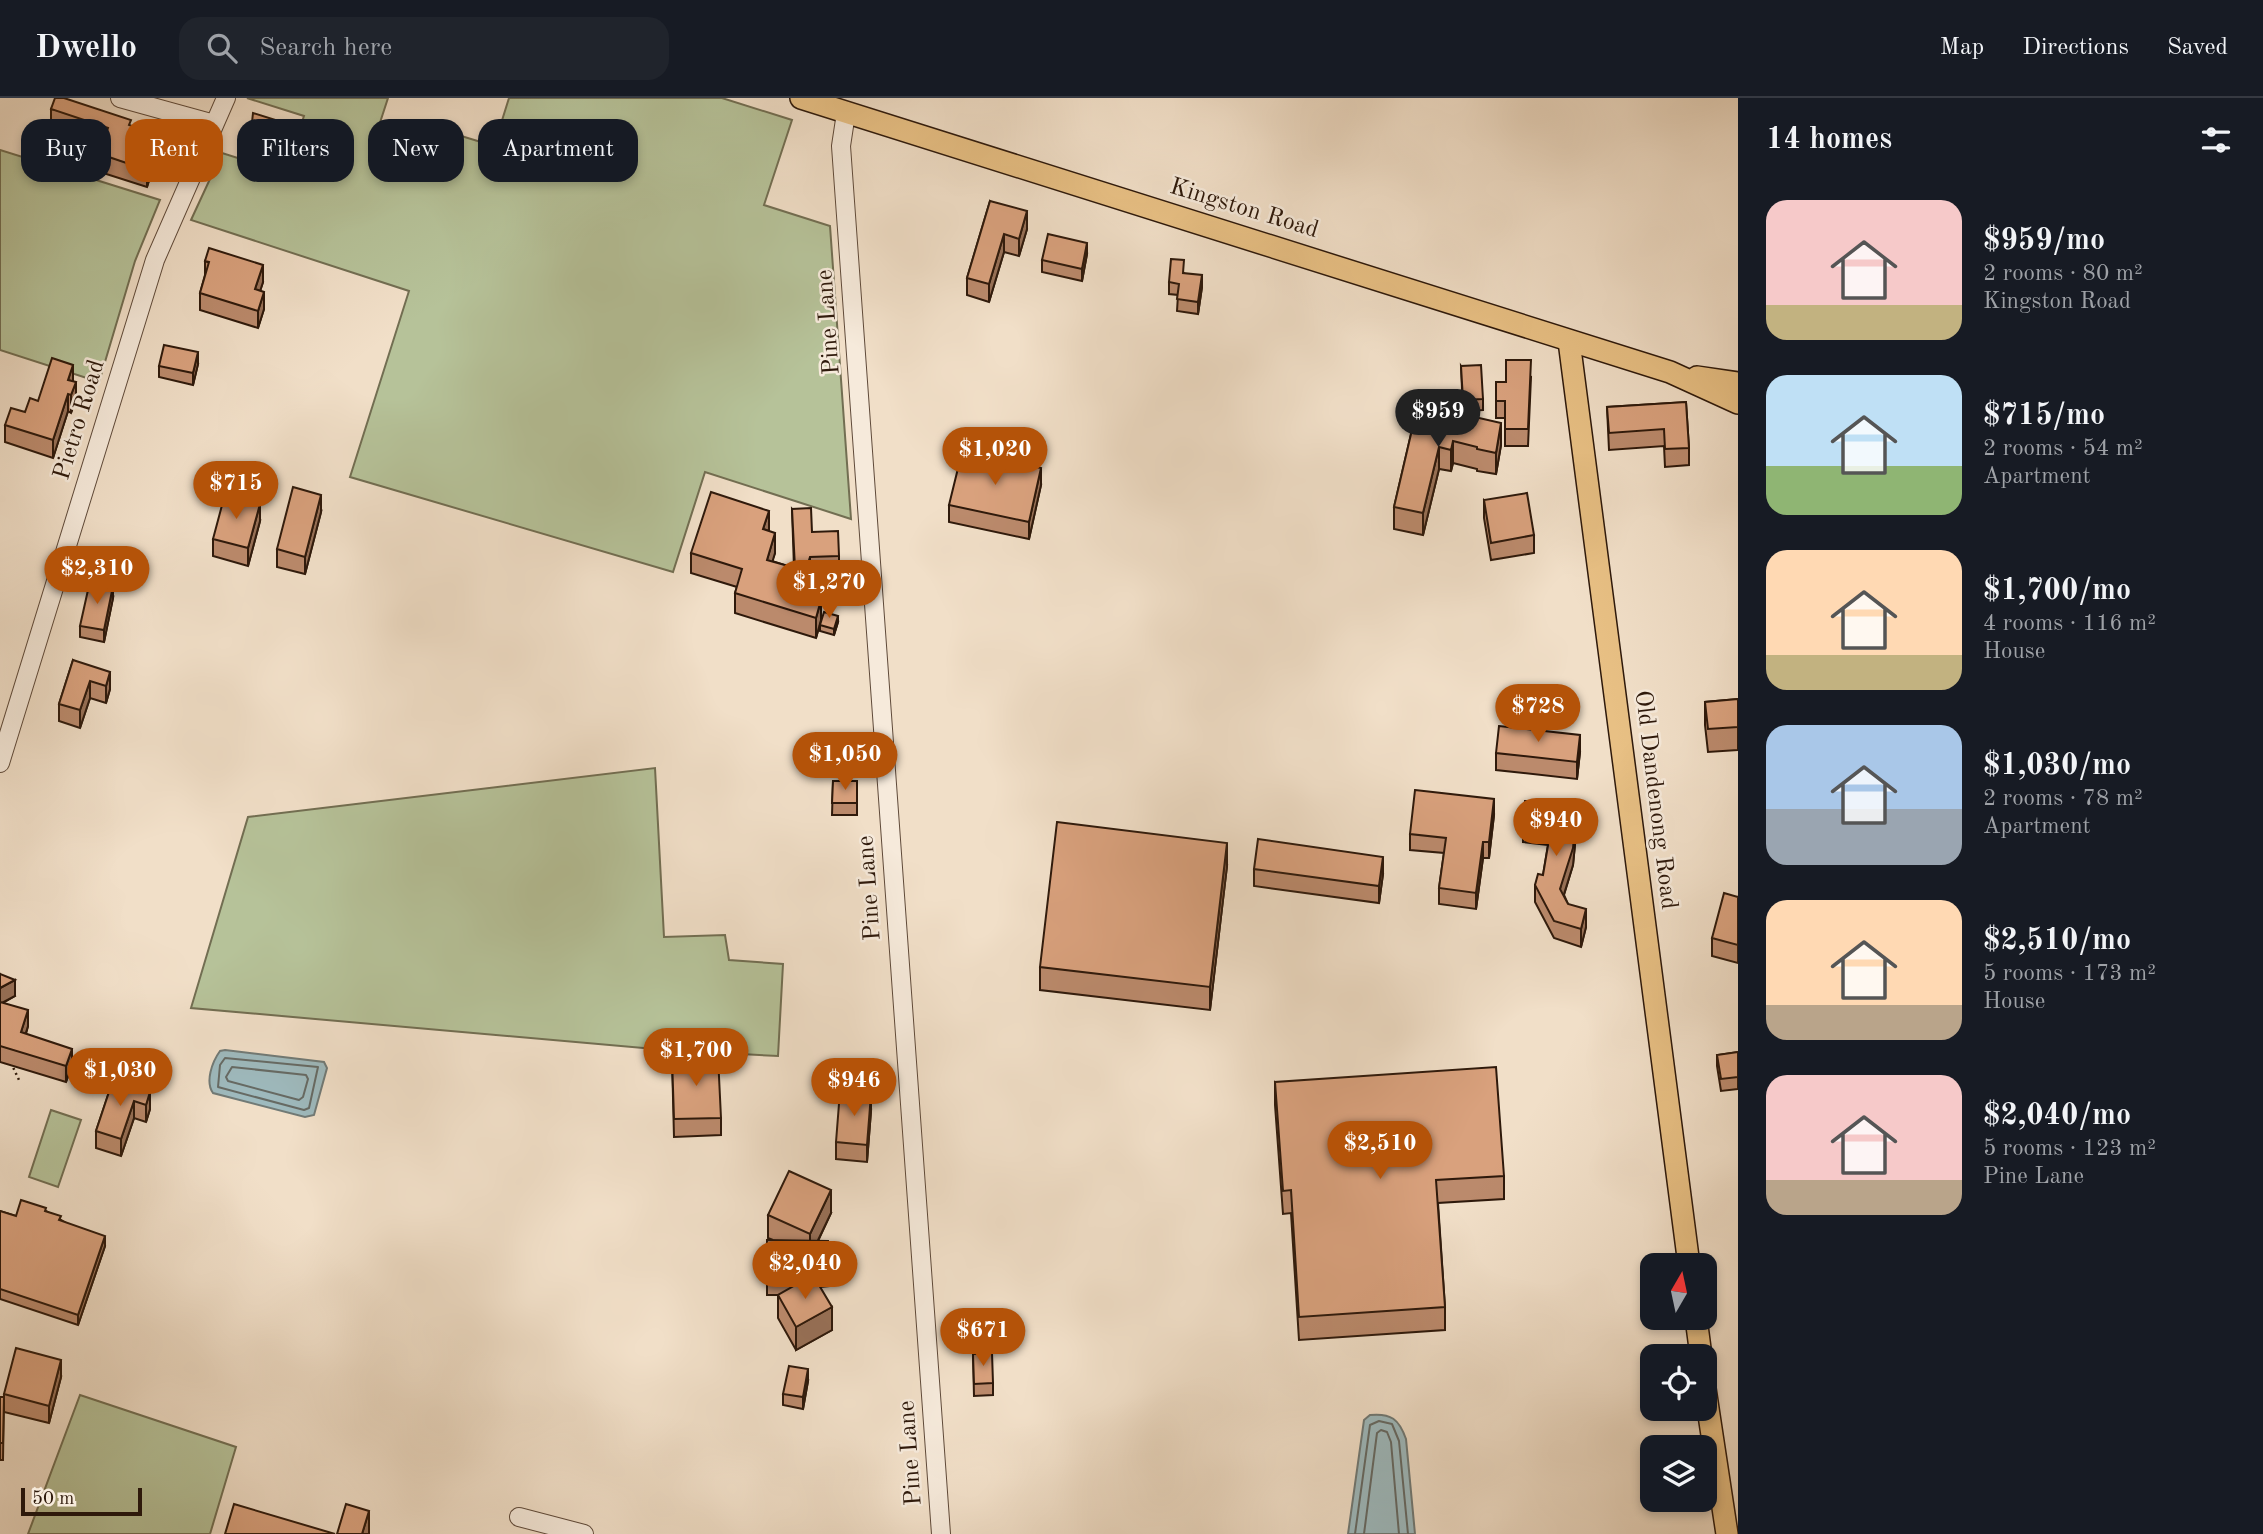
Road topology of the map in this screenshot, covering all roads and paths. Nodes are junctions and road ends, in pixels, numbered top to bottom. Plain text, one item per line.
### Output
1 (120, 98) edge
2 (226, 98) edge
3 (801, 98) edge
4 (846, 113) junction
5 (196, 119) edge
6 (216, 119) edge
7 (189, 182) edge
8 (1569, 341) junction
9 (1670, 372) junction
10 (1738, 383) edge
11 (1738, 403) edge
12 (0, 764) edge
13 (9, 1059) edge
14 (20, 1082) dead end
15 (1687, 1253) edge
16 (1710, 1421) edge
17 (519, 1517) dead end
18 (584, 1534) edge
19 (942, 1534) edge
20 (1727, 1534) edge

1 - 5 street
2 - 6 street, Pietro Road
3 - 4 main road, Kingston Road
4 - 8 main road, Kingston Road
4 - 19 street, Pine Lane
7 - 12 street, Pietro Road
8 - 9 main road, Kingston Road
8 - 15 main road, Old Dandenong Road
9 - 10 main road, Kingston Road
9 - 11 main road, Kingston Road
13 - 14 path
16 - 20 main road
17 - 18 street

